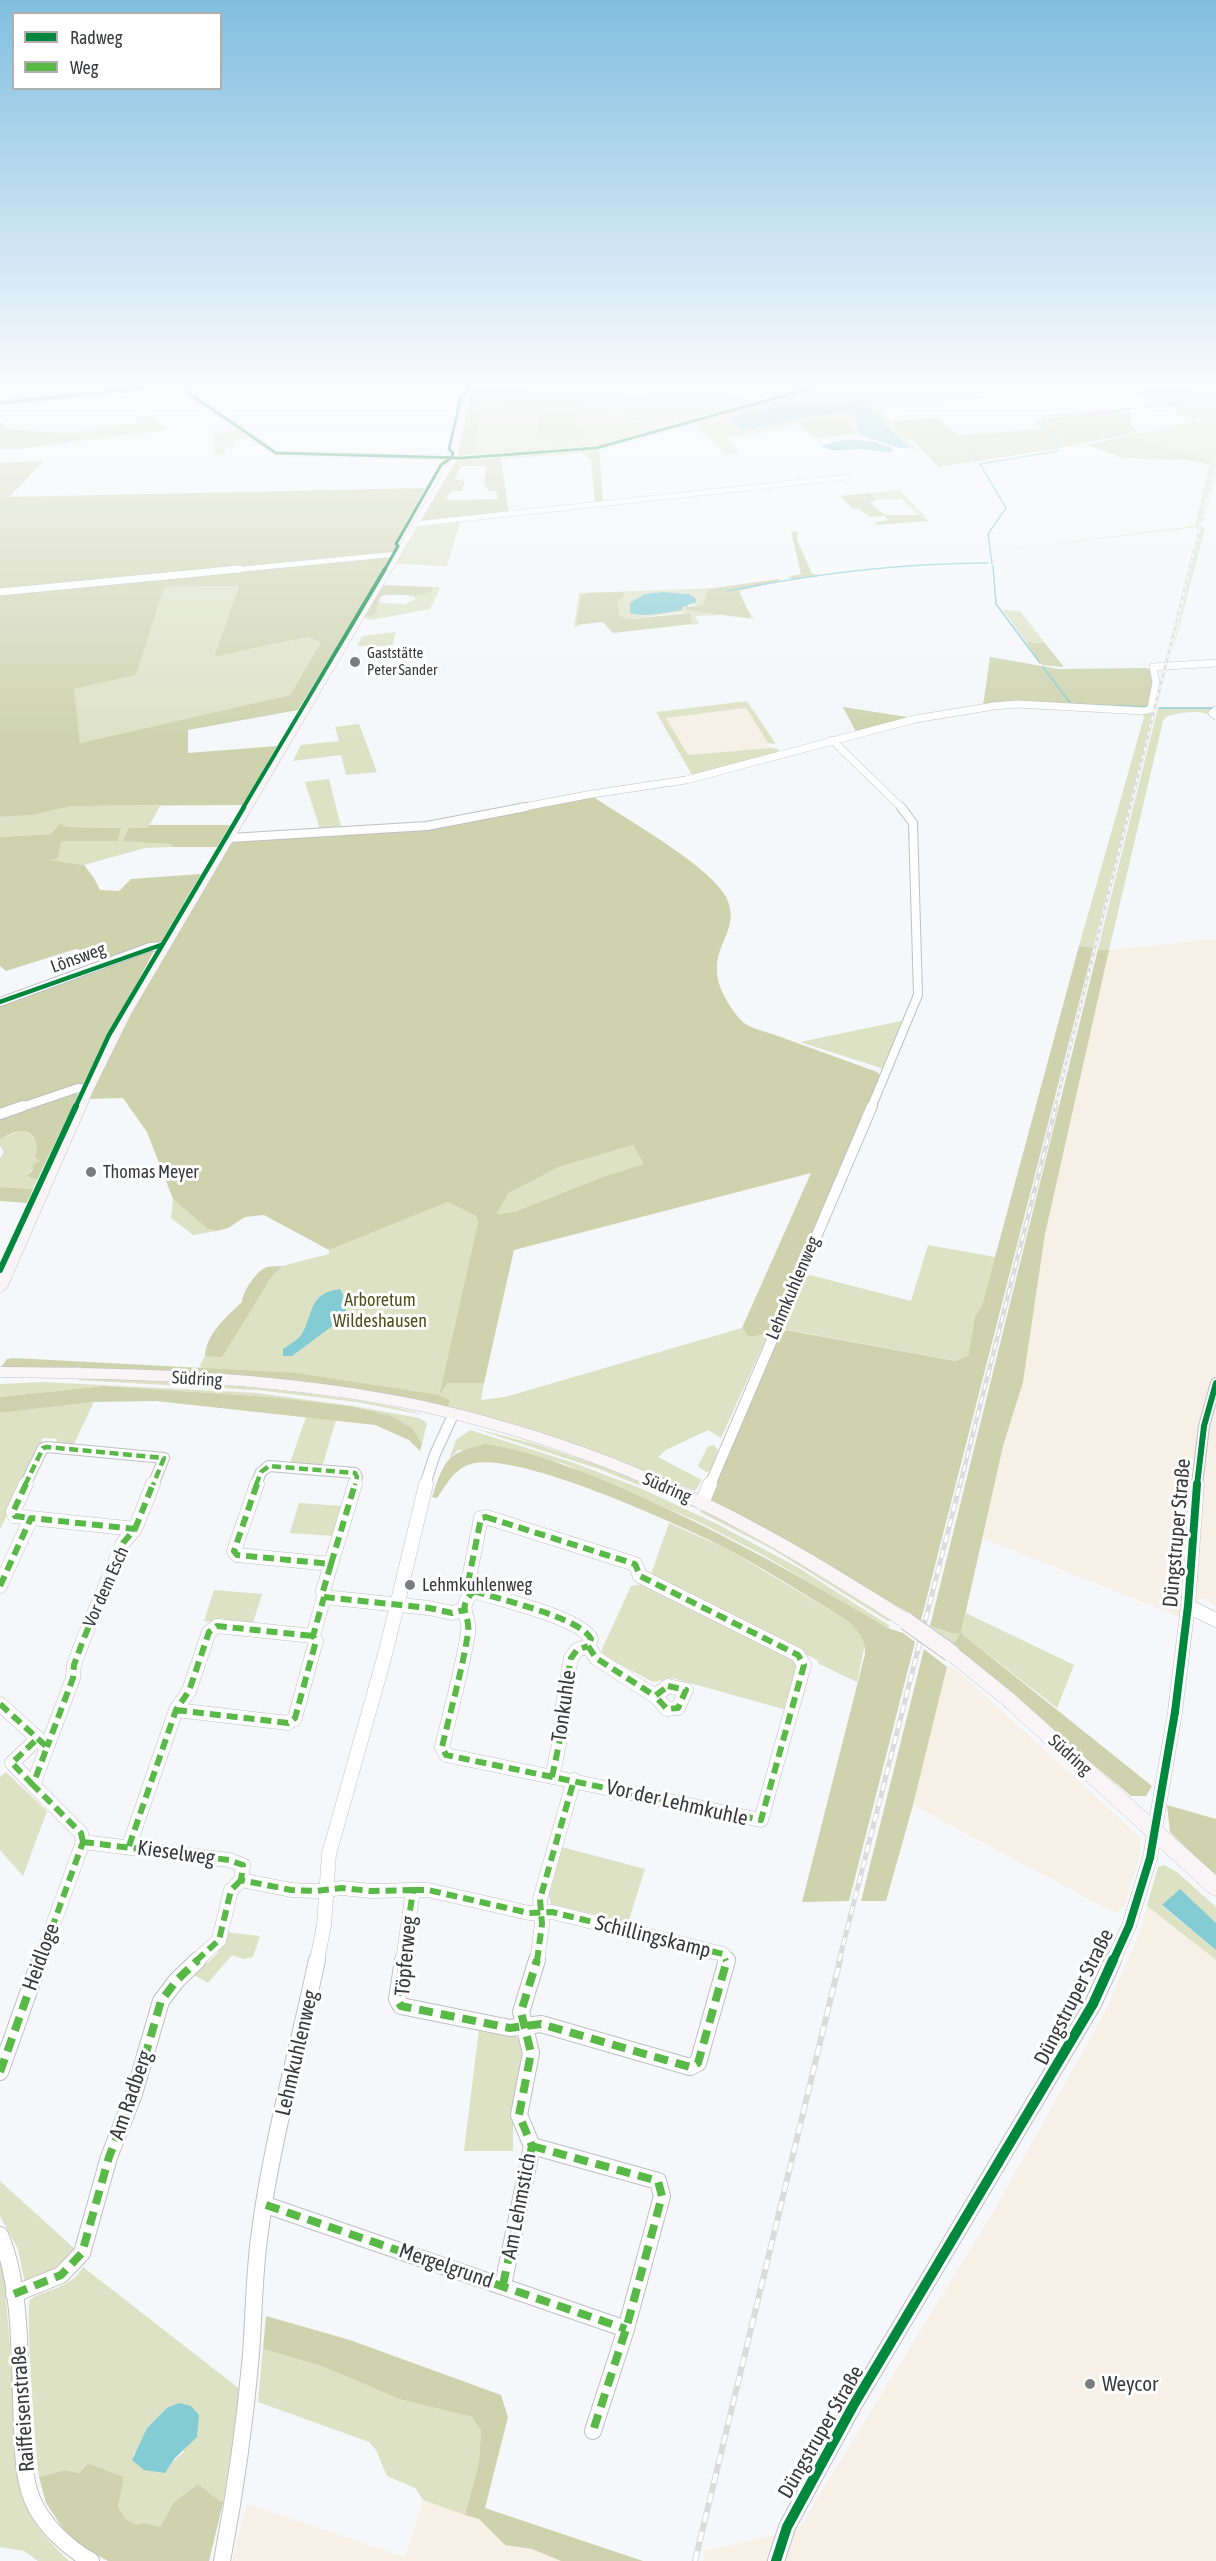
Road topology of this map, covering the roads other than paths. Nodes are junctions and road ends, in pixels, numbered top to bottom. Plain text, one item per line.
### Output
1 (429, 502) edge
2 (623, 502) edge
3 (416, 524) junction
4 (398, 554) junction
5 (0, 592) edge
6 (1216, 663) edge
7 (1216, 710) edge
8 (1216, 716) edge
9 (832, 740) junction
10 (230, 838) junction
11 (166, 946) junction
12 (0, 1002) edge
13 (88, 1089) junction
14 (0, 1114) edge
15 (0, 1288) edge
16 (0, 1372) edge
17 (1216, 1383) edge
18 (453, 1415) junction
19 (702, 1503) junction
20 (31, 1518) junction
21 (135, 1529) junction
22 (331, 1564) junction
23 (0, 1586) edge
24 (474, 1591) junction
25 (324, 1597) junction
26 (398, 1605) junction
27 (1188, 1606) junction
28 (464, 1610) junction
29 (1216, 1620) edge
30 (313, 1636) junction
31 (588, 1647) junction
32 (656, 1696) dead end
33 (0, 1704) edge
34 (176, 1710) junction
35 (42, 1743) junction
36 (552, 1777) junction
37 (574, 1780) junction
38 (33, 1785) junction
39 (1155, 1830) junction
40 (83, 1842) junction
41 (129, 1846) junction
42 (241, 1880) junction
43 (1216, 1887) edge
44 (327, 1890) junction
45 (413, 1890) junction
46 (541, 1912) junction
47 (523, 2025) junction
48 (0, 2072) edge
49 (532, 2146) junction
50 (266, 2205) junction
51 (0, 2235) edge
52 (503, 2285) junction
53 (14, 2294) junction
54 (626, 2328) junction
55 (593, 2431) dead end
56 (91, 2561) edge
57 (222, 2561) edge
58 (776, 2561) edge

1 - 3 main road
2 - 3 street
3 - 4 main road
4 - 5 street
4 - 10 main road
6 - 9 street
7 - 8 street
9 - 10 street
9 - 19 street, Lehmkuhlenweg
10 - 11 main road
11 - 12 street, Lönsweg
11 - 13 main road
13 - 14 street
13 - 15 main road
16 - 18 main road, Südring
17 - 27 street, Düngstruper Straße
18 - 19 main road, Südring
18 - 26 street, Lehmkuhlenweg
19 - 39 main road, Südring, bridge
20 - 21 street, Vor dem Esch
20 - 21 street
20 - 23 street
21 - 35 street, Vor dem Esch
22 - 22 street
22 - 25 street
24 - 28 street
24 - 31 street, Tonkuhle
24 - 37 street, Vor der Lehmkuhle
25 - 26 street
25 - 30 street
26 - 28 street
26 - 44 street, Lehmkuhlenweg
27 - 29 street
27 - 39 street, Düngstruper Straße
28 - 36 street, Vor der Lehmkuhle
30 - 34 street
30 - 34 street
31 - 32 street, Tonkuhle
31 - 36 street, Tonkuhle
33 - 35 street
34 - 41 street
35 - 38 street
35 - 38 street
36 - 37 street, Vor der Lehmkuhle
37 - 46 street, Am Lehmstich
38 - 40 street
39 - 43 main road, Südring
39 - 58 street, Düngstruper Straße
40 - 41 street, Kieselweg
40 - 48 street, Heidloge
41 - 42 street, Kieselweg
42 - 44 street
42 - 53 street, Am Radberg
44 - 45 street, Töpferweg
44 - 50 street, Lehmkuhlenweg
45 - 46 street, Töpferweg
45 - 47 street, Töpferweg
46 - 47 street, Am Lehmstich
46 - 47 street, Schillingskamp
47 - 49 street, Am Lehmstich
49 - 52 street, Am Lehmstich
49 - 54 street
50 - 52 street, Mergelgrund
50 - 57 street, Lehmkuhlenweg
51 - 53 street, Raiffeisenstraße
52 - 54 street, Mergelgrund
53 - 56 street, Raiffeisenstraße
54 - 55 street

